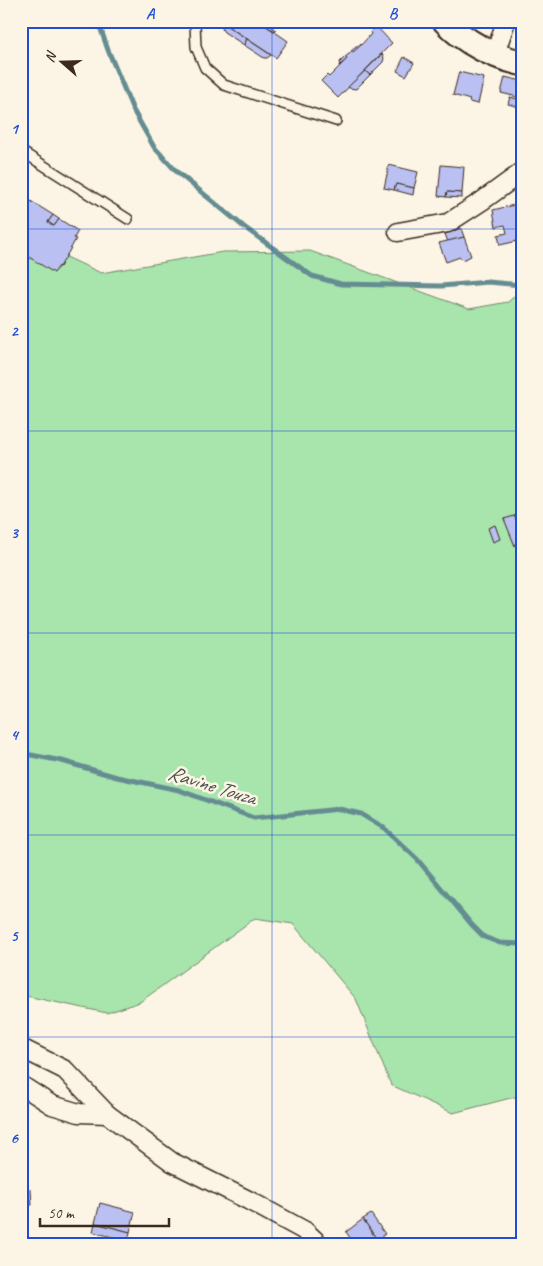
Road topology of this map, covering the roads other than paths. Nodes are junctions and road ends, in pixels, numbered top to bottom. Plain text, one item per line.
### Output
1 (197, 21) edge
2 (445, 21) edge
3 (506, 21) edge
4 (495, 54) junction
5 (522, 63) edge
6 (336, 121) dead end
7 (21, 150) edge
8 (522, 172) edge
9 (128, 219) dead end
10 (398, 232) dead end
11 (21, 1048) edge
12 (21, 1085) edge
13 (107, 1114) junction
14 (320, 1245) edge

1 - 6 lane
2 - 4 street
3 - 4 street
4 - 5 street
7 - 9 lane
8 - 10 street
11 - 13 street
12 - 13 street
13 - 14 street

